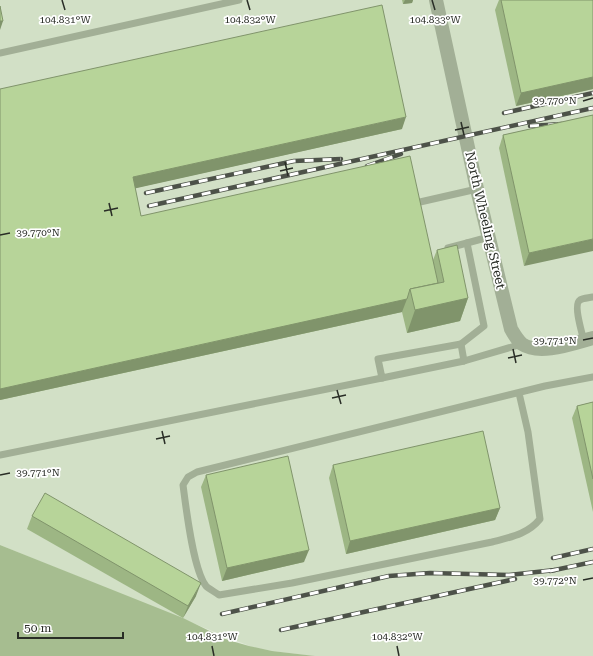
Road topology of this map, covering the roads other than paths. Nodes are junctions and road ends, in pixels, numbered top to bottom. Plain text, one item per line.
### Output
1 (239, 0) edge
2 (436, 0) edge
3 (0, 53) edge
4 (477, 189) junction
5 (420, 202) edge
6 (490, 237) junction
7 (467, 243) junction
8 (446, 248) edge
9 (593, 297) edge
10 (588, 340) edge
11 (461, 344) junction
12 (522, 344) junction
13 (464, 361) junction
14 (593, 377) edge
15 (382, 378) junction
16 (519, 393) junction
17 (0, 455) edge

1 - 3 lane
2 - 4 street, North Wheeling Street
4 - 5 lane
4 - 6 street, North Wheeling Street
6 - 7 lane
6 - 12 street, North Wheeling Street
7 - 8 lane
7 - 11 lane
9 - 10 lane
10 - 12 street
11 - 13 lane
11 - 15 lane
12 - 13 lane
13 - 15 lane
14 - 16 lane
15 - 17 lane
16 - 16 lane

